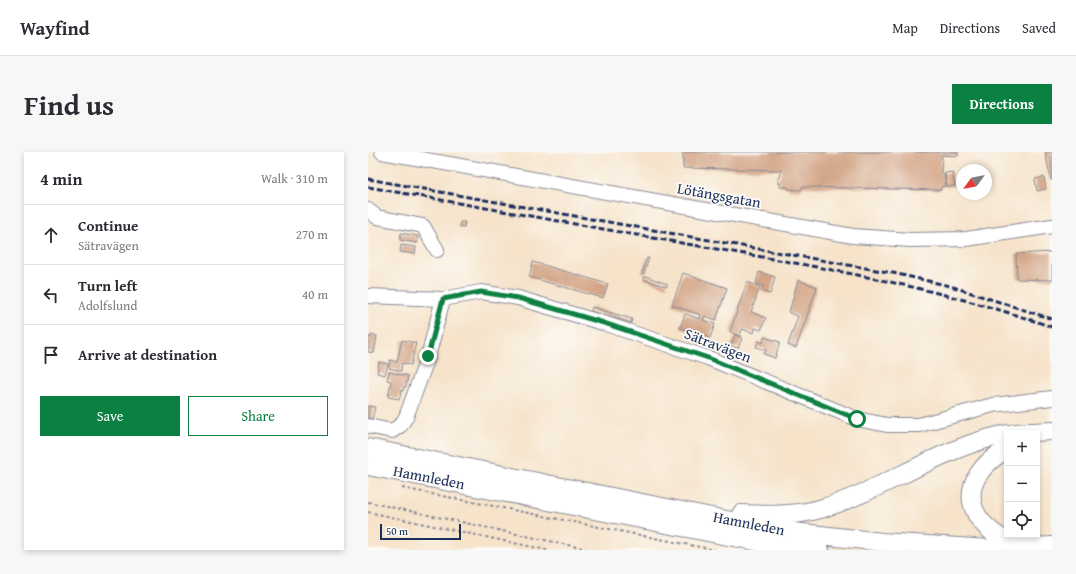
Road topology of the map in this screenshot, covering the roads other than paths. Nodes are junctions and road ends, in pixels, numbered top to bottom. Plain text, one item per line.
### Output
1 (382, 152) edge
2 (368, 210) edge
3 (1052, 226) edge
4 (437, 250) dead end
5 (368, 296) edge
6 (443, 299) junction
7 (1052, 398) edge
8 (368, 426) edge
9 (1052, 431) edge
10 (1040, 432) edge
11 (1004, 434) edge
12 (1040, 441) edge
13 (1052, 441) edge
14 (368, 448) edge
15 (1004, 451) edge
16 (368, 466) edge
17 (691, 512) junction
18 (1052, 546) edge
19 (1024, 549) junction
20 (820, 550) edge

1 - 3 street, Lötängsgatan
2 - 4 street
5 - 6 street, Sätravägen
6 - 7 street, Sätravägen
6 - 8 street
9 - 10 main road
11 - 17 main road, Hamnleden
12 - 13 main road
14 - 17 main road, Hamnleden
15 - 19 main road
16 - 20 main road, Hamnleden
17 - 19 main road, Hamnleden
18 - 19 main road, Hamnleden

